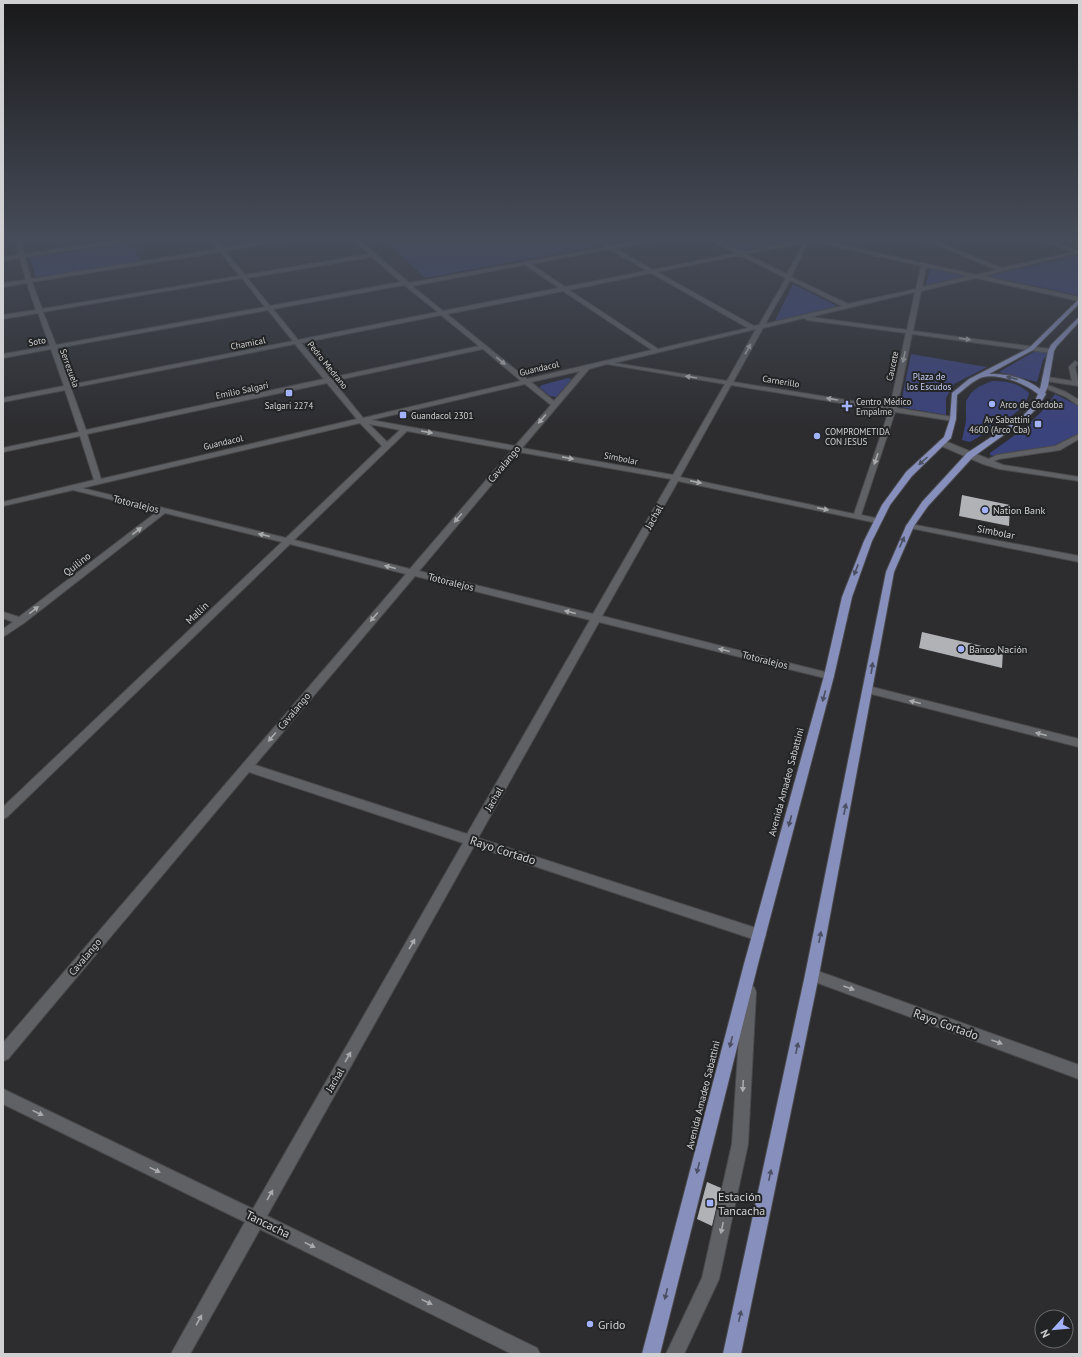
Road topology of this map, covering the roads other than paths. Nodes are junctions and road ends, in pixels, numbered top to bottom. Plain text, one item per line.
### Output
1 (35, 300) edge
2 (101, 300) edge
3 (263, 300) edge
4 (313, 300) edge
5 (427, 300) edge
6 (507, 300) edge
7 (582, 300) edge
8 (704, 300) edge
9 (775, 300) edge
10 (835, 300) edge
11 (871, 300) edge
12 (916, 300) edge
13 (1079, 300) edge
14 (847, 306) junction
15 (269, 308) junction
16 (39, 311) junction
17 (443, 313) junction
18 (3, 317) edge
19 (802, 317) junction
20 (1079, 319) edge
21 (1076, 325) edge
22 (761, 326) junction
23 (753, 328) junction
24 (909, 331) junction
25 (297, 342) junction
26 (53, 347) junction
27 (484, 347) junction
28 (1031, 348) junction
29 (658, 350) junction
30 (1051, 351) junction
31 (3, 356) edge
32 (605, 363) junction
33 (1075, 363) dead end
34 (586, 368) junction
35 (978, 377) junction
36 (328, 380) junction
37 (526, 381) junction
38 (729, 383) junction
39 (1077, 384) edge
40 (1045, 386) junction
41 (68, 387) junction
42 (3, 400) edge
43 (554, 404) junction
44 (1079, 404) edge
45 (893, 409) junction
46 (953, 419) junction
47 (361, 420) junction
48 (406, 428) junction
49 (84, 433) junction
50 (1079, 436) edge
51 (942, 443) junction
52 (387, 447) junction
53 (517, 449) junction
54 (3, 450) edge
55 (970, 455) junction
56 (986, 462) junction
57 (675, 478) junction
58 (1079, 479) edge
59 (98, 482) junction
60 (72, 488) junction
61 (3, 504) edge
62 (163, 510) junction
63 (857, 516) junction
64 (877, 521) junction
65 (910, 526) junction
66 (288, 542) junction
67 (1079, 559) edge
68 (411, 573) junction
69 (3, 615) edge
70 (596, 618) junction
71 (20, 621) junction
72 (3, 634) edge
73 (829, 676) junction
74 (868, 690) junction
75 (1079, 743) edge
76 (247, 767) junction
77 (3, 814) edge
78 (471, 839) junction
79 (758, 934) junction
80 (751, 964) junction
81 (812, 975) junction
82 (3, 1054) edge
83 (1079, 1072) edge
84 (3, 1096) edge
85 (256, 1219) junction
86 (180, 1354) edge
87 (531, 1354) edge
88 (651, 1354) edge
89 (675, 1354) edge
90 (732, 1354) edge

1 - 16 street, Serrezuela
2 - 16 street
3 - 15 street, Pedro Medrano
4 - 15 street, Soto
5 - 17 street
6 - 17 street, Chamical
7 - 29 street
8 - 23 street
9 - 22 street, Jachal
10 - 14 street
11 - 14 street, Guandacol
12 - 24 street, Caucete
13 - 28 main road, Avenida Amadeo Sabattini
14 - 19 street, Guandacol
15 - 25 street, Pedro Medrano
15 - 26 street, Soto
16 - 18 street
16 - 26 street, Serrezuela
17 - 25 street, Chamical
17 - 27 street
19 - 22 street, Guandacol
19 - 24 street
20 - 21 main road
21 - 30 main road
22 - 23 street, Guandacol
38 -> 22 street, Jachal
23 - 29 street, Guandacol
24 -> 28 street
24 -> 45 street, Caucete
25 - 36 street, Pedro Medrano
25 - 41 street, Chamical
26 - 31 street, Soto
26 - 41 street, Serrezuela
27 - 36 street, Emilio Salgari
27 -> 37 street
28 - 30 street
28 - 35 main road, Avenida Amadeo Sabattini
29 - 32 street, Guandacol
30 - 40 main road
32 - 34 street, Guandacol
38 -> 32 street, Carnerillo
33 - 39 street
34 - 37 street, Guandacol
34 - 43 street, Cavalango
40 -> 35 main road
35 - 46 main road, Avenida Amadeo Sabattini
36 - 47 street, Pedro Medrano
36 - 49 street, Emilio Salgari
37 - 43 street
37 - 47 street, Guandacol
45 -> 38 street, Carnerillo
38 - 57 street, Jachal
39 - 40 street
40 - 44 street
40 - 55 main road
41 - 42 street, Chamical
41 - 49 street, Serrezuela
43 -> 53 street, Cavalango
45 - 46 street, Carnerillo
45 -> 63 street, Caucete
46 - 51 main road, Avenida Amadeo Sabattini
47 - 48 street, Simbolar
47 - 52 street, Pedro Medrano
47 - 59 street, Guandacol
48 - 52 street, Mallín
48 -> 53 street, Simbolar
49 - 54 street, Emilio Salgari
49 - 59 street, Serrezuela
50 - 56 street
51 - 55 street
51 -> 64 main road, Avenida Amadeo Sabattini
52 - 66 street, Mallín
53 -> 57 street, Simbolar
53 -> 68 street, Cavalango
55 - 56 street
55 - 65 main road
56 - 58 street
57 -> 63 street, Simbolar
57 - 70 street, Jachal
59 - 60 street, Guandacol
60 - 61 street, Guandacol
60 - 62 street, Totoralejos
66 -> 62 street, Totoralejos
71 -> 62 street, Quilino
63 - 64 street, Simbolar
64 -> 73 main road, Avenida Amadeo Sabattini
65 - 67 street, Simbolar
74 -> 65 main road
68 -> 66 street, Totoralejos
66 - 77 street, Mallín
70 -> 68 street, Totoralejos
68 -> 76 street, Cavalango
69 - 71 street
73 -> 70 street, Totoralejos
70 - 78 street, Jachal
71 - 72 street, Quilino
73 -> 79 main road, Avenida Amadeo Sabattini
75 -> 74 street
81 -> 74 main road
76 - 78 street, Rayo Cortado
76 - 82 street, Cavalango
78 - 79 street, Rayo Cortado
85 -> 78 street, Jachal
79 - 80 main road, Avenida Amadeo Sabattini
80 -> 88 main road, Avenida Amadeo Sabattini
80 -> 89 street
81 -> 83 street, Rayo Cortado
90 -> 81 main road
84 -> 85 street, Tancacha
86 -> 85 street, Jachal
85 -> 87 street, Tancacha

